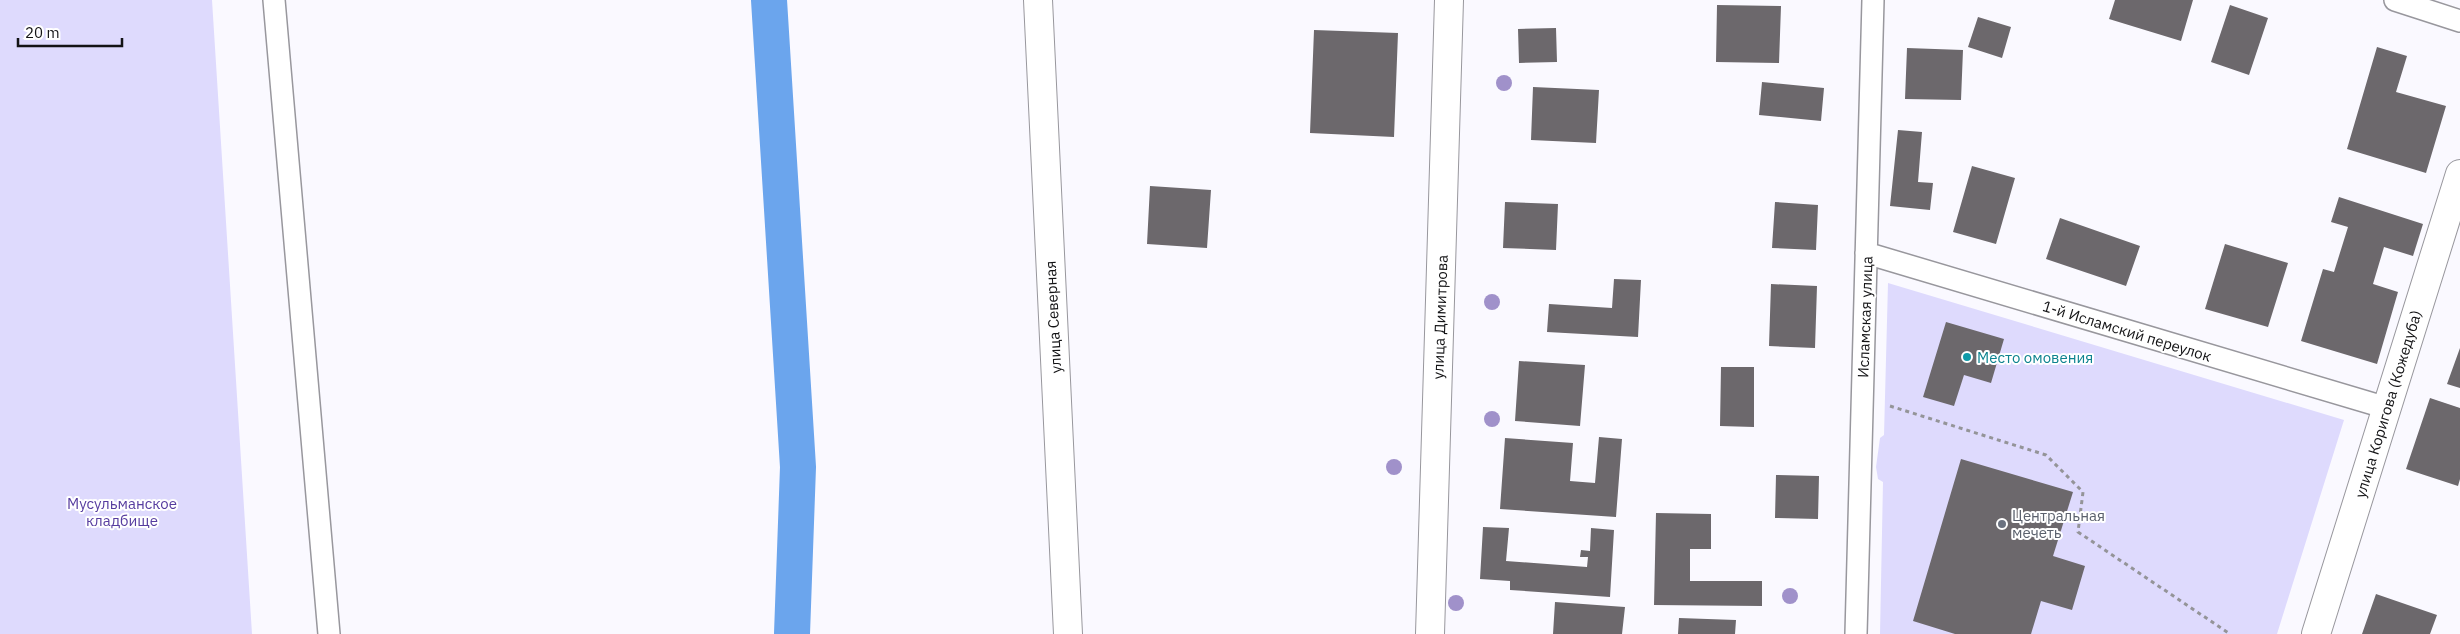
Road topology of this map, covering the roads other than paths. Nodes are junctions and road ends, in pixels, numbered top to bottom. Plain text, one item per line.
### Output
1 (274, 0) edge
2 (1038, 0) edge
3 (1448, 0) edge
4 (1873, 0) edge
5 (2395, 0) edge
6 (2460, 21) edge
7 (2460, 174) edge
8 (1866, 253) junction
9 (2387, 408) junction
10 (329, 634) edge
11 (1068, 634) edge
12 (1430, 634) edge
13 (1856, 634) edge
14 (2316, 634) edge

1 - 10 lane
2 - 11 street, улица Северная
3 - 12 street, улица Димитрова
4 - 8 lane, Исламская улица
5 - 6 lane
7 - 9 street, улица Коригова (Кожедуба)
8 - 9 lane, 1-й Исламский переулок
8 - 13 lane, Исламская улица
9 - 14 street, улица Коригова (Кожедуба)

